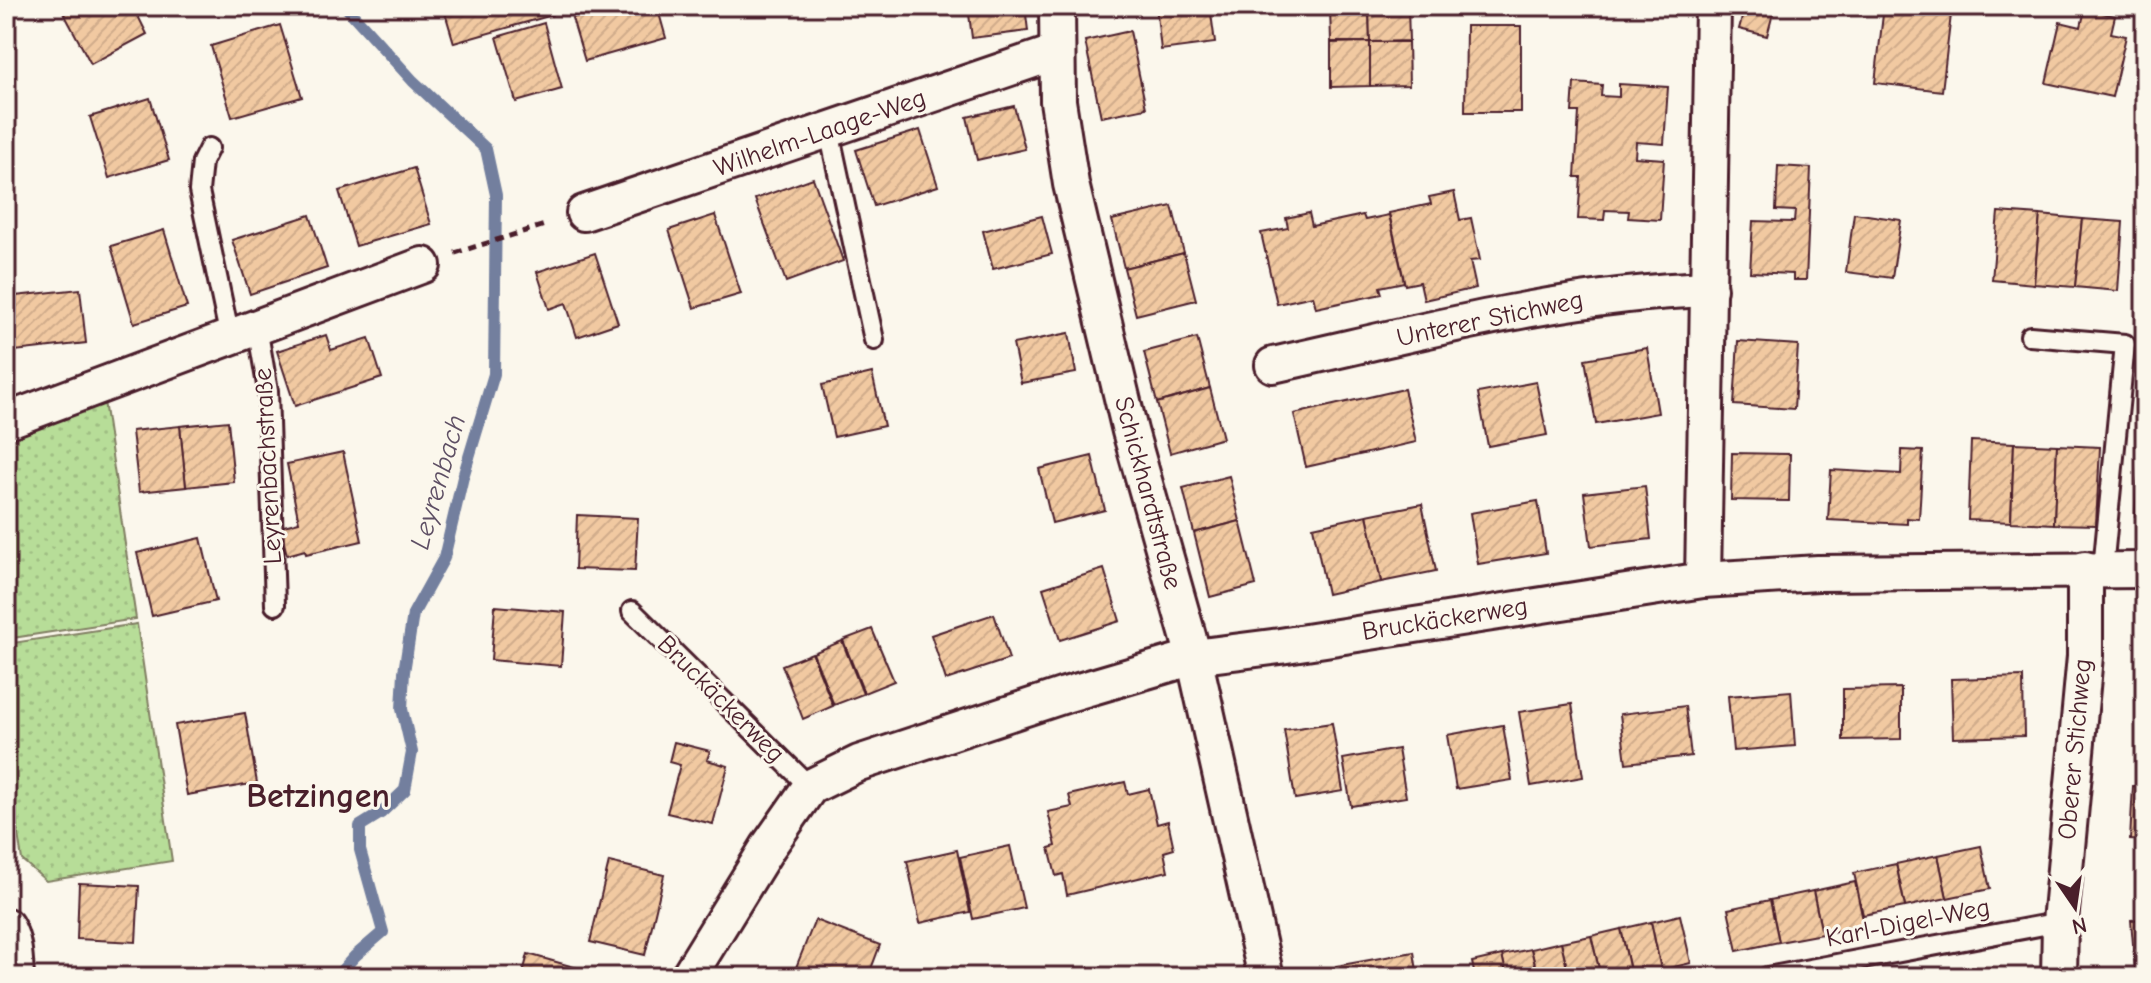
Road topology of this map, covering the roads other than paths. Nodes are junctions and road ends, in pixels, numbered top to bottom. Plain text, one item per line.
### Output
1 (1057, 6) edge
2 (1713, 6) edge
3 (1057, 52) junction
4 (829, 131) junction
5 (209, 148) dead end
6 (584, 213) dead end
7 (423, 265) dead end
8 (1709, 289) junction
9 (243, 333) junction
10 (2030, 336) dead end
11 (874, 340) dead end
12 (1273, 365) dead end
13 (6, 421) edge
14 (2094, 569) junction
15 (2145, 570) edge
16 (1703, 580) junction
17 (275, 605) dead end
18 (632, 611) dead end
19 (1194, 657) junction
20 (810, 787) junction
21 (2060, 922) junction
22 (6, 926) edge
23 (16, 977) edge
24 (688, 977) edge
25 (1266, 977) edge
26 (1767, 977) edge
27 (2059, 977) edge

1 - 3 street, Schickhardtstraße
2 - 8 street
3 - 4 street, Wilhelm-Laage-Weg
3 - 19 street, Schickhardtstraße
4 - 6 street, Wilhelm-Laage-Weg
4 - 11 lane
5 - 9 lane, Leyrenbachstraße
7 - 9 street, Leyrenbachstraße
8 - 12 street, Unterer Stichweg
8 - 16 street
9 - 13 street, Leyrenbachstraße
9 - 17 lane, Leyrenbachstraße
10 - 14 lane
14 - 15 street, Bruckäckerweg
14 - 16 street, Bruckäckerweg
14 - 21 street, Oberer Stichweg
16 - 19 street, Bruckäckerweg
18 - 20 lane, Bruckäckerweg
19 - 20 street, Bruckäckerweg
19 - 25 street, Schickhardtstraße
20 - 24 street, Bruckäckerweg
21 - 26 lane, Karl-Digel-Weg
21 - 27 street, Oberer Stichweg
22 - 23 street

